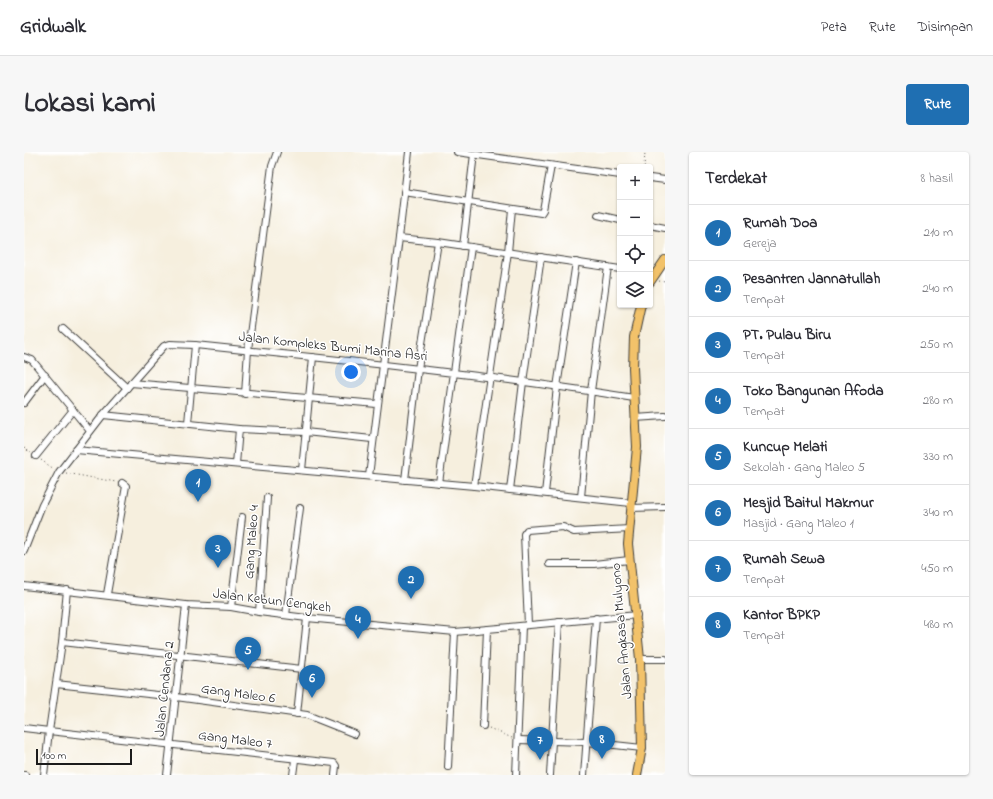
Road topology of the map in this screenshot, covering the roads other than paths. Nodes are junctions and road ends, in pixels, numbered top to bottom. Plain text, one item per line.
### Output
1 (277, 152) edge
2 (409, 152) edge
3 (458, 152) edge
4 (474, 154) junction
5 (551, 166) junction
6 (617, 175) edge
7 (653, 178) edge
8 (665, 180) edge
9 (404, 192) junction
10 (469, 202) junction
11 (512, 209) junction
12 (598, 215) dead end
13 (617, 219) edge
14 (653, 226) edge
15 (665, 228) edge
16 (399, 238) junction
17 (438, 242) junction
18 (463, 246) junction
19 (471, 247) junction
20 (508, 252) junction
21 (541, 257) junction
22 (665, 260) edge
23 (576, 262) junction
24 (608, 267) junction
25 (617, 268) edge
26 (653, 273) edge
27 (640, 308) edge
28 (62, 330) dead end
29 (195, 345) junction
30 (248, 350) junction
31 (24, 357) edge
32 (313, 357) junction
33 (382, 364) junction
34 (418, 368) junction
35 (453, 373) junction
36 (45, 375) junction
37 (488, 377) junction
38 (523, 382) junction
39 (129, 386) junction
40 (557, 387) junction
41 (192, 388) junction
42 (591, 391) junction
43 (245, 394) junction
44 (634, 398) junction
45 (308, 399) junction
46 (24, 403) edge
47 (377, 404) junction
48 (73, 410) junction
49 (104, 415) junction
50 (665, 416) edge
51 (635, 418) junction
52 (188, 423) junction
53 (239, 428) junction
54 (90, 431) junction
55 (305, 432) junction
56 (372, 439) junction
57 (76, 450) junction
58 (36, 456) road end
59 (236, 464) junction
60 (302, 470) junction
61 (369, 476) junction
62 (405, 480) junction
63 (122, 483) road end
64 (439, 483) junction
65 (474, 486) junction
66 (510, 490) junction
67 (545, 493) junction
68 (581, 497) junction
69 (267, 498) dead end
70 (631, 505) junction
71 (300, 508) dead end
72 (665, 508) edge
73 (242, 516) dead end
74 (630, 529) junction
75 (24, 547) edge
76 (629, 560) junction
77 (549, 564) dead end
78 (24, 586) edge
79 (67, 590) junction
80 (107, 594) junction
81 (186, 605) junction
82 (231, 607) junction
83 (260, 612) junction
84 (286, 615) junction
85 (637, 615) junction
86 (307, 618) junction
87 (596, 618) junction
88 (559, 622) junction
89 (525, 626) junction
90 (487, 629) junction
91 (455, 632) junction
92 (62, 642) junction
93 (181, 655) junction
94 (640, 659) junction
95 (665, 659) edge
96 (302, 669) junction
97 (56, 684) junction
98 (176, 698) junction
99 (297, 714) junction
100 (483, 726) road end
101 (24, 728) edge
102 (49, 731) junction
103 (355, 734) dead end
104 (518, 740) junction
105 (553, 742) junction
106 (587, 742) junction
107 (171, 744) junction
108 (642, 748) junction
109 (295, 760) junction
110 (448, 767) dead end
111 (44, 775) edge
112 (167, 775) edge
113 (293, 775) edge
114 (336, 775) edge
115 (516, 775) edge
116 (550, 775) edge
117 (584, 775) edge
118 (636, 775) edge

1 - 30 street
2 - 9 street
3 - 4 street
4 - 5 street
4 - 10 street
5 - 6 street
5 - 11 street
7 - 8 street
9 - 10 street
9 - 16 street
10 - 11 street
10 - 18 street
11 - 20 street
12 - 13 street
14 - 15 street
16 - 17 street
16 - 33 street
17 - 18 street
17 - 34 street
18 - 19 street
19 - 20 street
19 - 35 street
20 - 21 street
20 - 37 street
21 - 23 street
21 - 38 street
22 - 26 main road
23 - 24 street
23 - 40 street
24 - 25 street
24 - 42 street
27 - 44 main road, Jalan Angkasa Mulyono
28 - 39 street
29 - 30 street, Jalan Kompleks Bumi Marina Asri
29 - 39 street, Jalan Kompleks Bumi Marina Asri
29 - 41 street
30 - 32 street, Jalan Kompleks Bumi Marina Asri
30 - 43 street
31 - 36 street
32 - 33 street, Jalan Kompleks Bumi Marina Asri
32 - 45 street
33 - 34 street, Jalan Kompleks Bumi Marina Asri
33 - 47 street
34 - 35 street, Jalan Kompleks Bumi Marina Asri
34 - 62 street
35 - 37 street, Jalan Kompleks Bumi Marina Asri
35 - 64 street
36 - 46 street
36 - 48 street
37 - 38 street, Jalan Kompleks Bumi Marina Asri
37 - 65 street
38 - 40 street, Jalan Kompleks Bumi Marina Asri
38 - 66 street
39 - 41 street
39 - 49 street, Jalan Kompleks Bumi Marina Asri
40 - 42 street, Jalan Kompleks Bumi Marina Asri
40 - 67 street
41 - 43 street
41 - 52 street
42 - 44 street, Jalan Kompleks Bumi Marina Asri
42 - 68 street
43 - 45 street
44 - 51 main road, Jalan Angkasa Mulyono
45 - 47 street
45 - 55 street
47 - 56 street
48 - 54 street
48 - 58 street
49 - 52 street
49 - 54 street, Jalan Kompleks Bumi Marina Asri
50 - 51 street
51 - 70 main road, Jalan Angkasa Mulyono
52 - 53 street
53 - 55 street
53 - 59 street
54 - 57 street, Jalan Kompleks Bumi Marina Asri
55 - 56 street
55 - 60 street
56 - 61 street
57 - 59 street
57 - 75 street, Jalan Kompleks Bumi Marina Asri
59 - 60 street
60 - 61 street
61 - 62 street
62 - 64 street
63 - 80 street
64 - 65 street
65 - 66 street
66 - 67 street
67 - 68 street
68 - 70 street
69 - 83 street, Gang Maleo 4
70 - 72 street
70 - 74 main road, Jalan Angkasa Mulyono
71 - 84 street
73 - 82 street
74 - 76 main road, Jalan Angkasa Mulyono
74 - 89 street
76 - 77 street
76 - 85 main road, Jalan Angkasa Mulyono
78 - 79 street, Jalan Kebun Cengkeh
79 - 80 street, Jalan Kebun Cengkeh
79 - 92 street
80 - 81 street, Jalan Kebun Cengkeh
81 - 82 street, Jalan Kebun Cengkeh
81 - 93 street, Jalan Cendana 2
82 - 83 street, Jalan Kebun Cengkeh
83 - 84 street, Jalan Kebun Cengkeh
84 - 86 street, Jalan Kebun Cengkeh
85 - 87 street, Jalan Kebun Cengkeh
85 - 94 main road, Jalan Angkasa Mulyono
86 - 91 street, Jalan Kebun Cengkeh
86 - 96 street
87 - 88 street, Jalan Kebun Cengkeh
87 - 106 street
88 - 89 street, Jalan Kebun Cengkeh
88 - 105 street
89 - 90 street, Jalan Kebun Cengkeh
89 - 104 street
90 - 91 street, Jalan Kebun Cengkeh
90 - 100 street
91 - 110 street
92 - 93 street
92 - 97 street
93 - 96 street
93 - 98 street, Jalan Cendana 2
94 - 95 street
94 - 108 main road, Jalan Angkasa Mulyono
96 - 99 street
97 - 98 street, Gang Maleo 6
97 - 102 street
98 - 99 street, Gang Maleo 6
98 - 107 street, Jalan Cendana 2
99 - 103 street, Gang Maleo 6
101 - 102 street, Gang Maleo 7
102 - 107 street, Gang Maleo 7
102 - 111 street
104 - 105 street
104 - 115 street
105 - 106 street
105 - 116 street
106 - 108 street
106 - 117 street
107 - 109 street, Gang Maleo 7
107 - 112 street, Jalan Cendana 2
108 - 118 main road, Jalan Angkasa Mulyono
109 - 113 street
109 - 114 street, Gang Maleo 7

